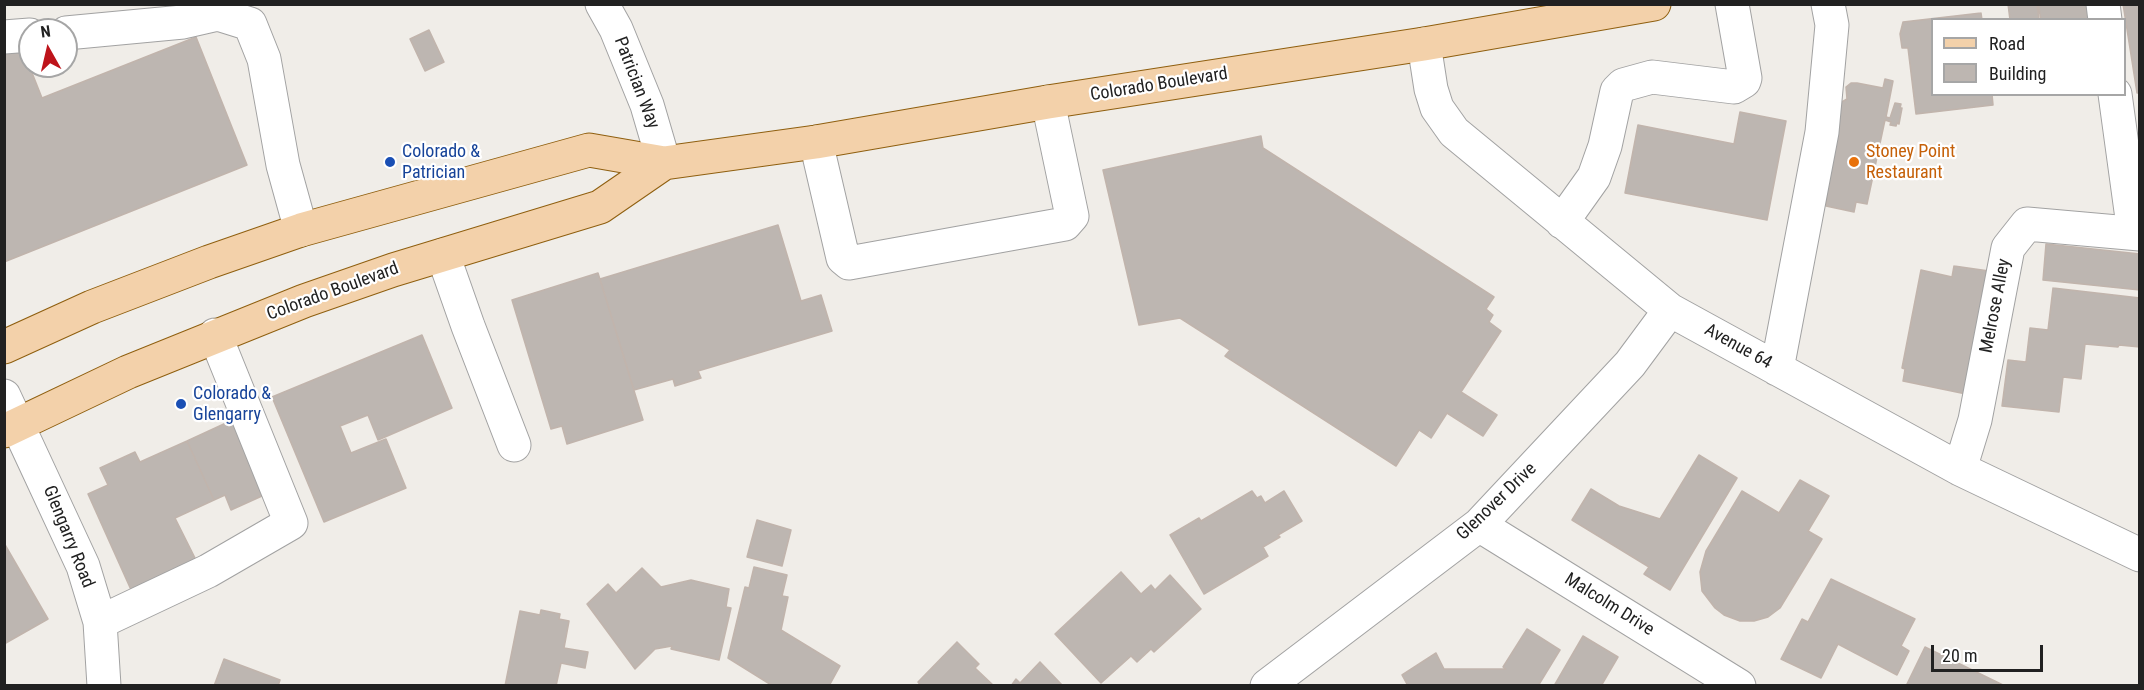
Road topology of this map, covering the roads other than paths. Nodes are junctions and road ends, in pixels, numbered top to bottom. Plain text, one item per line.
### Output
1 (1654, 4) edge
2 (1732, 4) edge
3 (1828, 4) edge
4 (609, 17) edge
5 (78, 32) edge
6 (1424, 44) junction
7 (2115, 96) edge
8 (1048, 102) junction
9 (816, 142) junction
10 (664, 163) junction
11 (1562, 222) junction
12 (301, 230) junction
13 (2137, 234) edge
14 (443, 255) junction
15 (1670, 310) junction
16 (215, 335) junction
17 (4, 347) edge
18 (1776, 369) junction
19 (9, 417) edge
20 (514, 445) dead end
21 (1960, 469) junction
22 (1479, 525) junction
23 (2139, 555) edge
24 (100, 622) junction
25 (100, 682) edge
26 (1267, 686) edge
27 (1739, 686) edge

1 - 6 main road, Colorado Boulevard
2 - 11 street
3 - 18 street
4 - 10 street, Patrician Way
5 - 12 street
6 - 8 main road, Colorado Boulevard
6 - 11 street, Avenue 64
7 - 13 street
8 - 9 main road, Colorado Boulevard
8 - 9 street
9 - 10 main road, Colorado Boulevard
10 - 12 main road, Colorado Boulevard
10 - 14 main road, Colorado Boulevard
11 - 15 street, Avenue 64
12 - 17 main road, Colorado Boulevard
13 - 21 street, Melrose Alley
14 - 16 main road, Colorado Boulevard
14 - 20 street
15 - 18 street, Avenue 64
15 - 22 street, Glenover Drive
16 - 19 main road, Colorado Boulevard
16 - 24 street
18 - 21 street, Avenue 64
19 - 24 street, Glengarry Road
21 - 23 street, Avenue 64
22 - 26 street, Glenover Drive
22 - 27 street, Malcolm Drive
24 - 25 street, Glengarry Road

